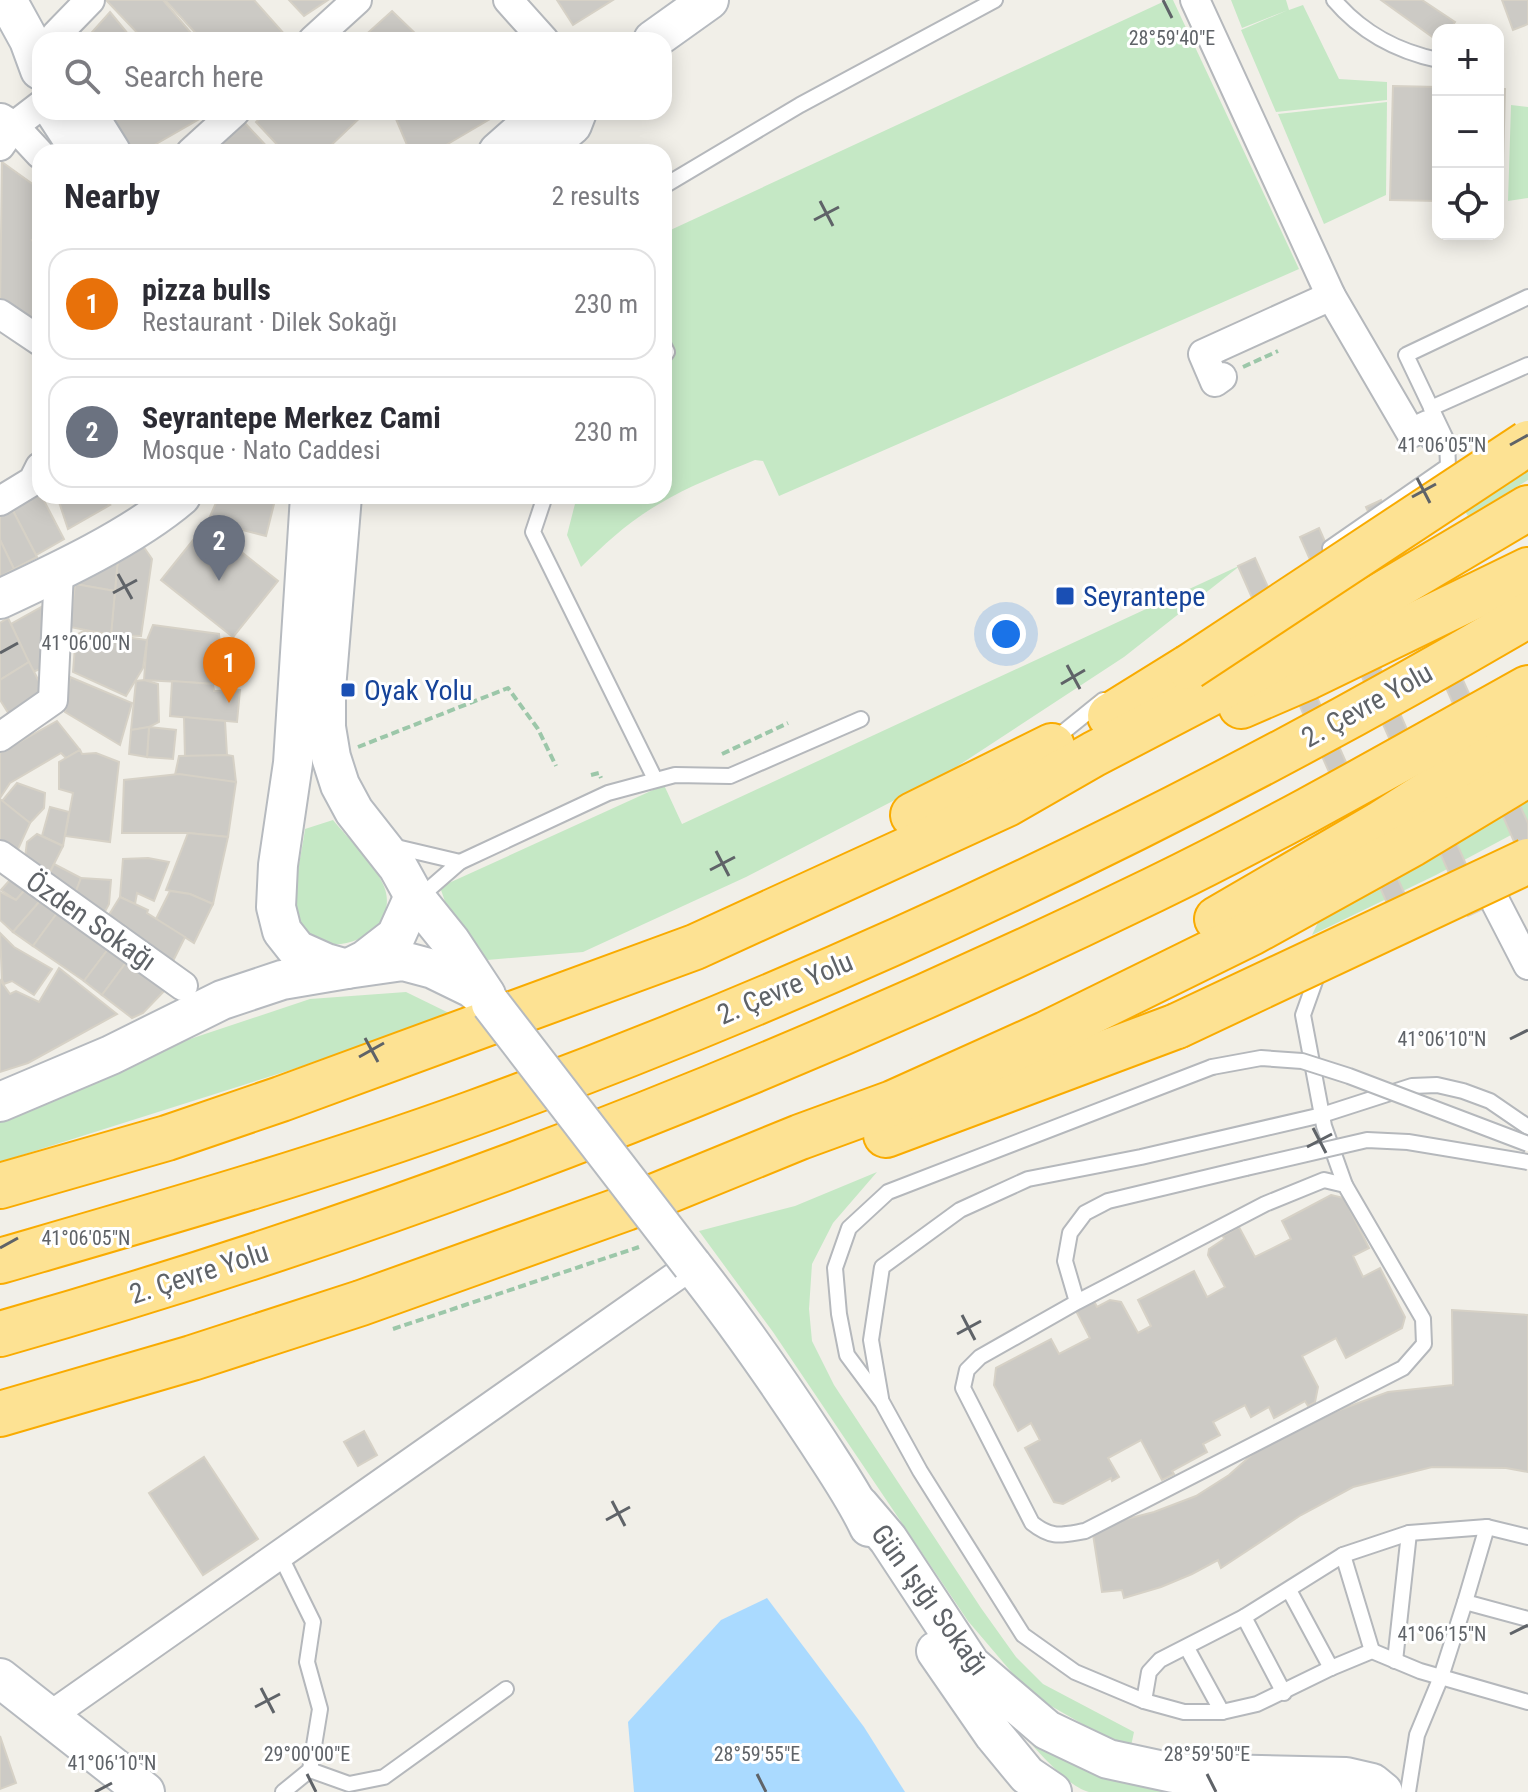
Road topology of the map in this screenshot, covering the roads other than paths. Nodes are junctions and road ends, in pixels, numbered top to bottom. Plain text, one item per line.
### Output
1 (7, 0) edge
2 (33, 0) edge
3 (90, 0) edge
4 (357, 0) edge
5 (508, 0) edge
6 (709, 0) edge
7 (995, 0) edge
8 (1195, 0) edge
9 (1334, 0) edge
10 (52, 32) edge
11 (61, 32) edge
12 (322, 32) edge
13 (537, 32) edge
14 (664, 32) edge
15 (32, 48) edge
16 (1432, 59) edge
17 (32, 111) edge
18 (60, 120) edge
19 (91, 120) edge
20 (226, 120) edge
21 (534, 120) edge
22 (574, 120) edge
23 (5, 130) edge
24 (76, 144) edge
25 (106, 144) edge
26 (200, 144) edge
27 (507, 144) edge
28 (549, 144) edge
29 (32, 149) edge
30 (672, 181) edge
31 (1331, 296) junction
32 (1528, 297) edge
33 (0, 314) edge
34 (32, 336) edge
35 (1528, 365) edge
36 (1222, 377) road end
37 (1432, 422) junction
38 (1528, 443) edge
39 (32, 482) edge
40 (0, 501) edge
41 (171, 504) edge
42 (309, 504) edge
43 (341, 504) edge
44 (542, 504) edge
45 (1528, 508) edge
46 (1318, 556) dead end
47 (1528, 570) edge
48 (59, 571) junction
49 (0, 599) edge
50 (1528, 615) edge
51 (1120, 687) dead end
52 (1528, 688) edge
53 (861, 719) dead end
54 (1528, 730) edge
55 (0, 737) edge
56 (1035, 755) junction
57 (1528, 774) edge
58 (655, 779) junction
59 (1007, 804) junction
60 (378, 844) junction
61 (0, 855) edge
62 (1528, 861) edge
63 (460, 862) junction
64 (1460, 876) dead end
65 (414, 896) junction
66 (1496, 903) dead end
67 (695, 947) junction
68 (1528, 965) edge
69 (347, 969) junction
70 (183, 986) dead end
71 (491, 1004) junction
72 (0, 1102) edge
73 (1322, 1115) junction
74 (1528, 1127) edge
75 (800, 1137) junction
76 (1528, 1144) edge
77 (1528, 1162) edge
78 (1345, 1185) junction
79 (0, 1186) edge
80 (559, 1232) junction
81 (0, 1261) edge
82 (692, 1265) junction
83 (1077, 1302) junction
84 (0, 1334) edge
85 (882, 1402) junction
86 (0, 1414) edge
87 (859, 1505) junction
88 (1487, 1527) junction
89 (1409, 1533) junction
90 (1528, 1537) edge
91 (280, 1555) junction
92 (1343, 1555) junction
93 (1289, 1590) junction
94 (1465, 1602) junction
95 (1244, 1617) junction
96 (1528, 1619) edge
97 (1187, 1648) junction
98 (1372, 1651) junction
99 (1395, 1661) junction
100 (1331, 1668) junction
101 (1441, 1677) junction
102 (0, 1678) edge
103 (506, 1689) dead end
104 (1284, 1693) junction
105 (1144, 1701) junction
106 (1528, 1702) edge
107 (1222, 1712) junction
108 (50, 1716) junction
109 (310, 1770) junction
110 (1161, 1782) edge
111 (145, 1792) edge
112 (283, 1792) edge
113 (1052, 1792) edge
114 (1383, 1792) edge
115 (1408, 1792) edge

1 - 15 street
2 - 10 street
3 - 11 street
4 - 12 street
5 - 13 street
6 - 14 street
7 - 30 lane
8 - 31 street
9 - 16 lane
17 - 23 street
18 - 24 street
19 - 25 street
20 - 26 street
21 - 27 street
22 - 28 street
23 - 29 street
31 - 36 street
31 - 37 street
32 - 37 lane
33 - 34 street
35 - 37 lane
37 - 46 lane
38 - 56 highway, bridge
39 - 40 street
41 - 48 street
42 - 69 street
43 - 60 street
44 - 58 lane
45 - 59 highway
47 - 59 highway
48 - 49 street
48 - 55 street
50 - 81 highway, 2. Çevre Yolu
51 - 56 lane
52 - 84 highway, 2. Çevre Yolu
53 - 58 lane
54 - 75 highway
56 - 67 highway
57 - 75 highway
58 - 63 lane
59 - 67 highway
60 - 63 lane
60 - 65 street
61 - 70 street, Özden Sokağı
62 - 80 highway, bridge
63 - 65 lane
64 - 73 lane
65 - 69 street
65 - 71 street
66 - 68 street
67 - 79 highway
69 - 71 street
69 - 72 street
71 - 82 street, Gün Işığı Sokağı, bridge
73 - 74 lane
73 - 78 lane
73 - 85 lane
75 - 80 highway
76 - 85 lane, bridge
77 - 83 lane, bridge
78 - 83 lane
78 - 83 lane
80 - 86 highway
82 - 87 street, Gün Işığı Sokağı
82 - 91 street
85 - 105 lane
87 - 110 street, Gün Işığı Sokağı
87 - 113 street, Gün Işığı Sokağı
88 - 89 lane
88 - 90 lane
88 - 94 lane
89 - 92 lane
89 - 99 lane
91 - 108 street
91 - 109 lane
92 - 93 lane
92 - 98 lane
93 - 95 lane
93 - 100 lane
94 - 96 lane
94 - 101 lane
95 - 97 lane
95 - 104 lane
97 - 105 lane
97 - 107 lane
98 - 99 lane
98 - 100 lane
99 - 101 lane
100 - 104 lane
101 - 106 lane
101 - 115 lane
102 - 108 street
103 - 109 lane
104 - 107 lane
105 - 107 lane
108 - 111 street
109 - 112 lane
110 - 114 street, Gün Işığı Sokağı

